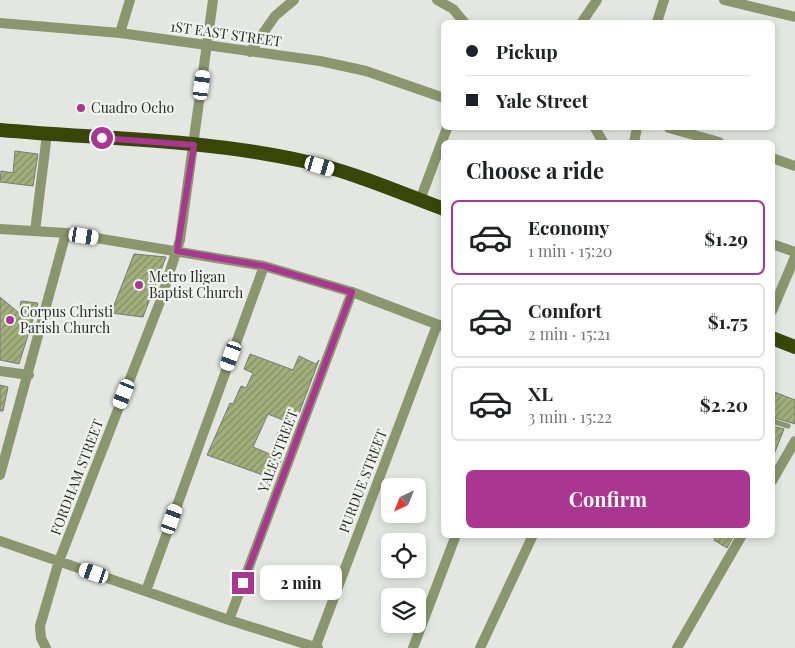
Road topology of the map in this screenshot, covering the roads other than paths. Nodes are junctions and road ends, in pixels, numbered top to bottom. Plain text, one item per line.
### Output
1 (130, 0) edge
2 (213, 0) edge
3 (294, 0) edge
4 (437, 0) edge
5 (597, 0) edge
6 (664, 0) edge
7 (724, 0) edge
8 (795, 17) edge
9 (462, 20) edge
10 (583, 20) edge
11 (659, 20) edge
12 (0, 22) edge
13 (120, 33) junction
14 (206, 46) junction
15 (250, 52) junction
16 (441, 97) edge
17 (0, 130) edge
18 (676, 130) edge
19 (46, 134) junction
20 (712, 140) edge
21 (441, 144) edge
22 (194, 145) junction
23 (775, 159) edge
24 (795, 166) edge
25 (420, 200) junction
26 (441, 208) edge
27 (0, 229) edge
28 (35, 231) junction
29 (66, 233) junction
30 (775, 245) edge
31 (177, 251) junction
32 (795, 252) edge
33 (795, 257) edge
34 (264, 266) junction
35 (352, 292) junction
36 (775, 305) edge
37 (441, 326) edge
38 (775, 339) edge
39 (795, 347) edge
40 (0, 371) edge
41 (29, 375) junction
42 (775, 422) edge
43 (788, 426) dead end
44 (795, 442) edge
45 (2, 459) edge
46 (0, 475) edge
47 (775, 476) edge
48 (455, 538) edge
49 (532, 538) edge
50 (740, 538) edge
51 (0, 541) edge
52 (59, 561) junction
53 (146, 591) junction
54 (229, 620) junction
55 (46, 648) edge
56 (316, 648) edge
57 (413, 648) edge
58 (480, 648) edge
59 (677, 648) edge

1 - 13 street
2 - 14 street, FORDHAM STREET
3 - 15 street
4 - 9 street
5 - 10 street
6 - 11 street
7 - 8 street
12 - 13 street, 1ST EAST STREET
13 - 14 street, 1ST EAST STREET
14 - 15 street, 1ST EAST STREET
14 - 22 street, FORDHAM STREET
15 - 16 street, 1ST EAST STREET
17 - 19 highway
18 - 20 street
19 - 22 highway
19 - 28 street
21 - 25 street
22 - 25 highway
22 - 31 street, FORDHAM STREET
23 - 24 street
25 - 26 highway
27 - 28 street
28 - 29 street
29 - 31 street
29 - 41 street
30 - 32 street
31 - 34 street
31 - 52 street, FORDHAM STREET
33 - 36 street
34 - 35 street
34 - 53 street
35 - 37 street
35 - 54 street, YALE STREET
37 - 56 street, PURDUE STREET
38 - 39 highway
40 - 41 street
41 - 45 street
42 - 43 lane
44 - 47 street
45 - 46 street
48 - 57 street
49 - 58 street
50 - 59 street
51 - 52 street
52 - 53 street
52 - 55 street, FORDHAM STREET
53 - 54 street
54 - 56 street

